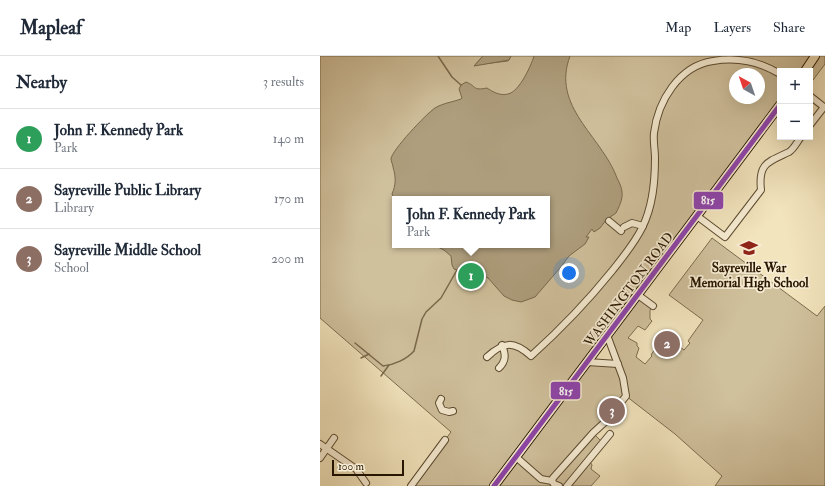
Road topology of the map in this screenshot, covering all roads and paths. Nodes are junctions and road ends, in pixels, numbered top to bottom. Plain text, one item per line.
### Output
1 (815, 56) edge
2 (807, 68) edge
3 (777, 72) edge
4 (813, 98) edge
5 (777, 109) edge
6 (813, 121) edge
7 (799, 140) edge
8 (697, 216) junction
9 (608, 221) dead end
10 (643, 226) junction
11 (638, 295) junction
12 (653, 306) dead end
13 (607, 335) junction
14 (502, 346) junction
15 (487, 357) dead end
16 (588, 362) junction
17 (618, 364) junction
18 (499, 368) dead end
19 (441, 399) dead end
20 (453, 411) dead end
21 (610, 434) dead end
22 (334, 438) dead end
23 (445, 440) dead end
24 (320, 444) edge
25 (327, 448) junction
26 (516, 457) junction
27 (320, 458) edge
28 (552, 481) junction
29 (366, 483) dead end
30 (411, 486) edge
31 (494, 486) edge
32 (559, 486) edge
33 (567, 486) edge

1 - 2 main road
3 - 10 street
4 - 6 street
5 - 8 main road, WASHINGTON ROAD
7 - 8 street
8 - 11 main road, WASHINGTON ROAD
9 - 10 street
10 - 14 street
11 - 12 street
11 - 13 main road, WASHINGTON ROAD
13 - 16 main road, WASHINGTON ROAD
13 - 17 street
14 - 15 street
14 - 18 street
16 - 17 street
16 - 26 main road, WASHINGTON ROAD
17 - 28 street
19 - 20 street
21 - 33 street
22 - 25 street
23 - 30 street
24 - 25 street
25 - 27 street
25 - 29 street
26 - 28 street
26 - 31 main road, WASHINGTON ROAD
28 - 32 street

